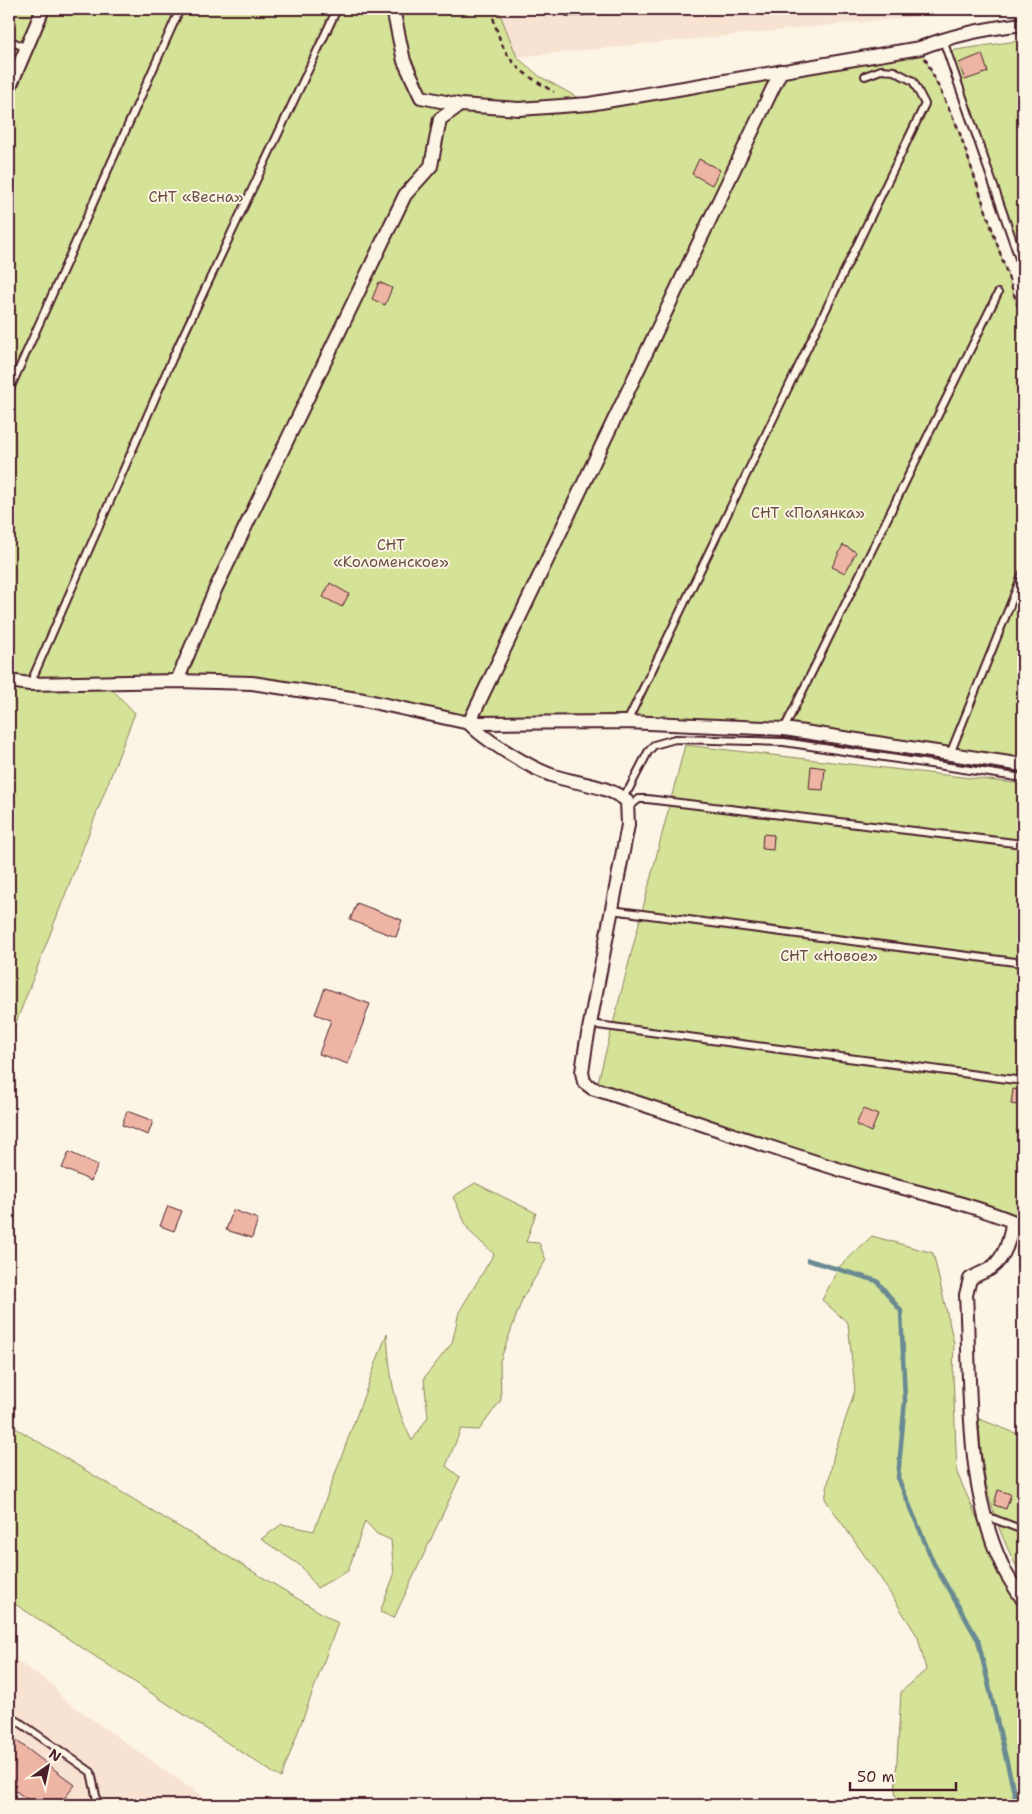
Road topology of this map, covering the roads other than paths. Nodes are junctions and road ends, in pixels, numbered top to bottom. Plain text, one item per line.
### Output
1 (43, 9) edge
2 (180, 9) edge
3 (337, 9) edge
4 (393, 9) edge
5 (621, 9) edge
6 (568, 12) dead end
7 (1023, 24) edge
8 (9, 40) edge
9 (943, 40) junction
10 (26, 48) junction
11 (781, 71) junction
12 (865, 76) dead end
13 (9, 88) edge
14 (460, 105) junction
15 (1023, 270) edge
16 (998, 293) dead end
17 (9, 391) edge
18 (1023, 573) edge
19 (9, 681) edge
20 (177, 681) junction
21 (30, 684) junction
22 (627, 722) junction
23 (469, 723) junction
24 (784, 730) junction
25 (950, 754) junction
26 (1023, 764) edge
27 (1023, 778) edge
28 (621, 797) junction
29 (628, 808) junction
30 (1023, 844) edge
31 (611, 910) junction
32 (1023, 963) edge
33 (590, 1024) junction
34 (1023, 1082) edge
35 (984, 1515) junction
36 (1023, 1530) edge
37 (1023, 1600) edge
38 (9, 1715) edge
39 (98, 1805) edge

1 - 10 street
2 - 17 lane
3 - 21 lane
4 - 14 street
5 - 6 lane
7 - 9 street
8 - 10 lane
9 - 11 street
9 - 15 lane
10 - 13 street
11 - 14 street
11 - 23 street
12 - 22 lane
14 - 20 street
16 - 24 lane
18 - 25 lane
19 - 21 street
20 - 21 street
20 - 23 street
22 - 23 street
22 - 24 street
23 - 28 street
24 - 25 street
25 - 26 street
27 - 28 lane
28 - 29 street
29 - 30 lane
29 - 31 street
31 - 32 lane
31 - 33 street
33 - 34 lane
33 - 35 street
35 - 36 lane
35 - 37 street
38 - 39 lane

